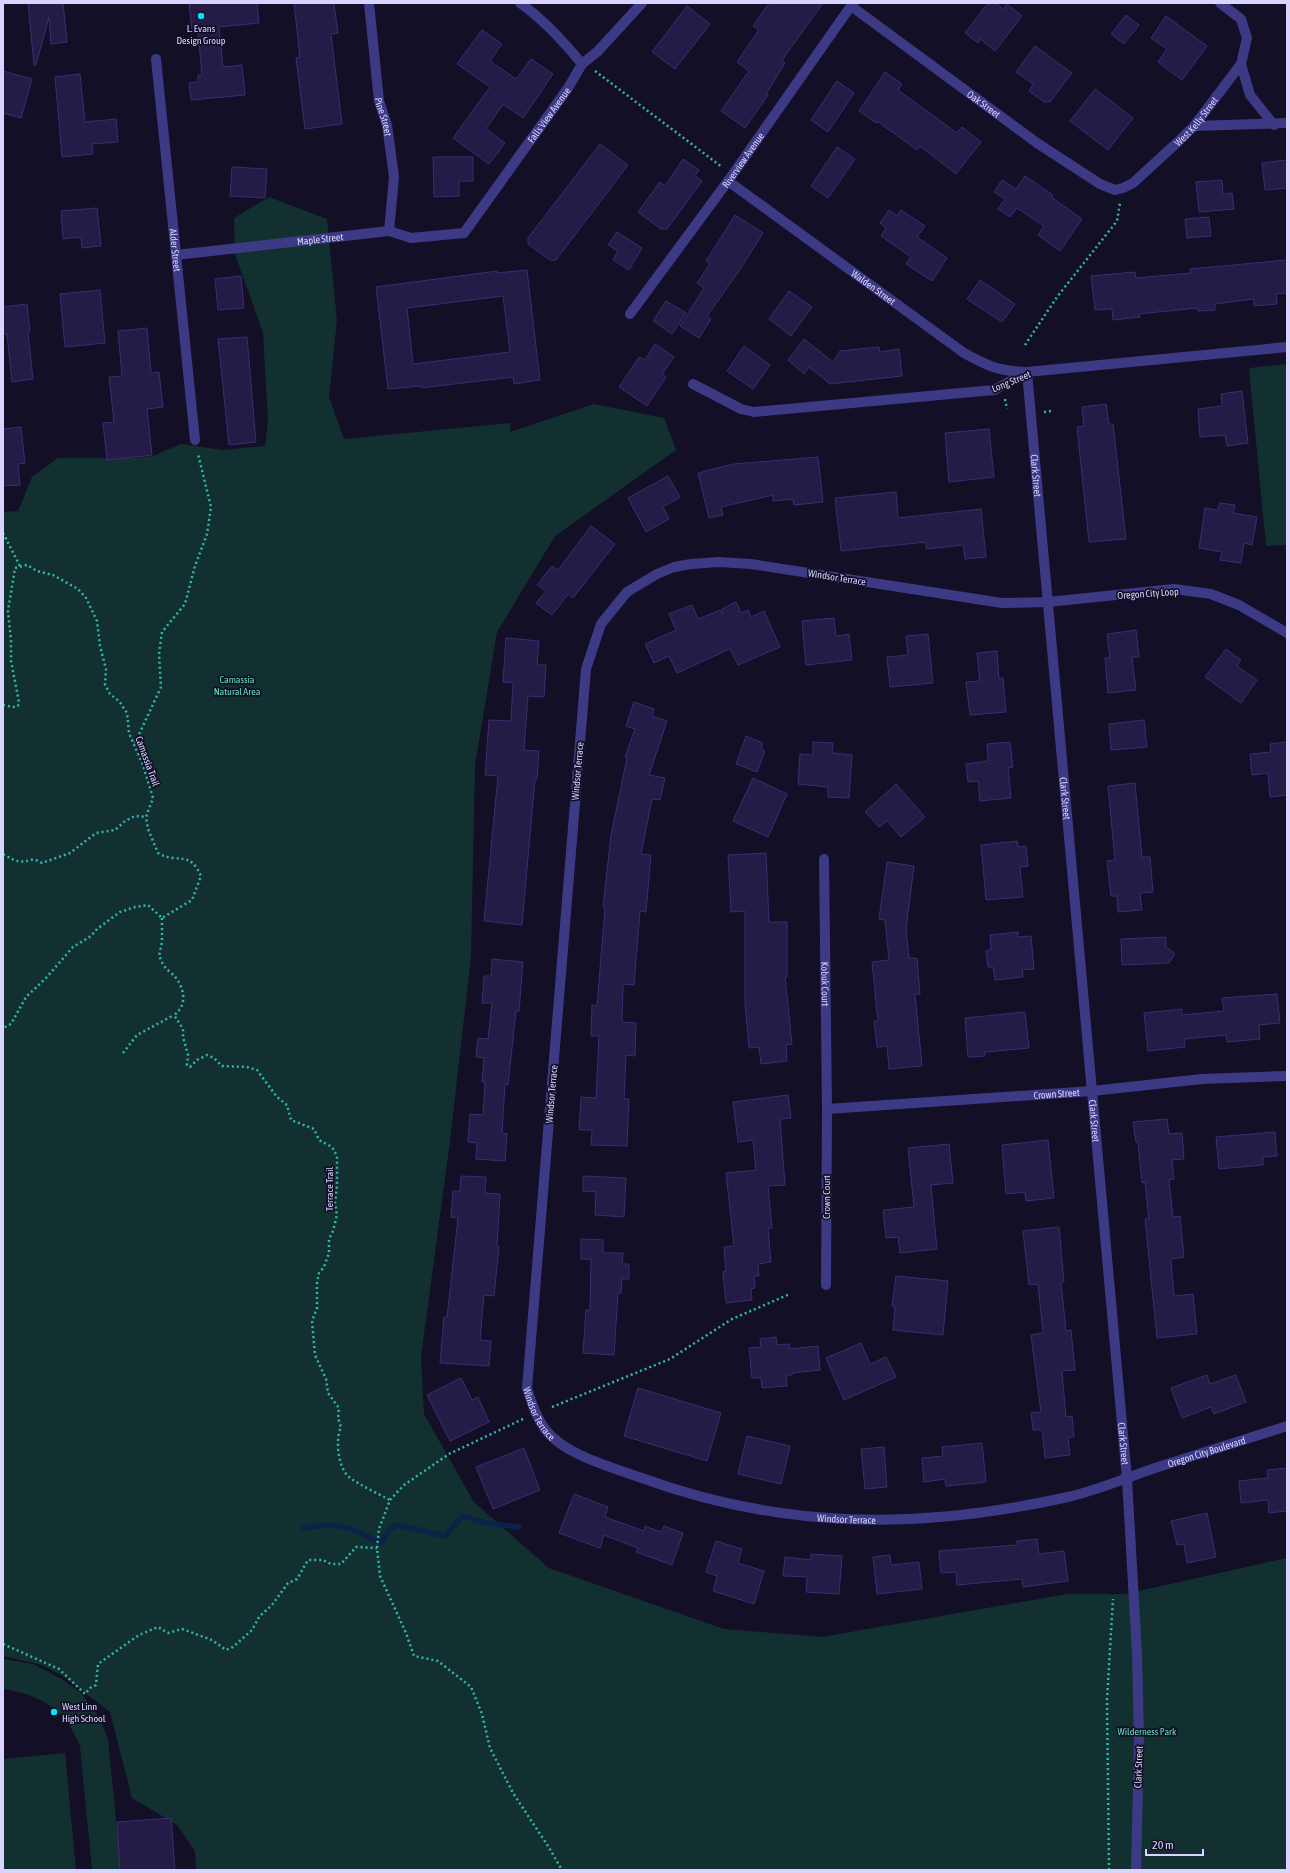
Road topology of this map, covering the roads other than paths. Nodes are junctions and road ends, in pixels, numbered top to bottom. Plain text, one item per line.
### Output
1 (369, 3) edge
2 (520, 3) edge
3 (642, 3) edge
4 (1220, 3) edge
5 (852, 5) edge
6 (156, 59) dead end
7 (582, 64) junction
8 (1241, 64) junction
9 (1287, 123) edge
10 (1274, 125) junction
11 (1194, 126) junction
12 (728, 181) junction
13 (1123, 188) joint
14 (390, 230) junction
15 (464, 233) joint
16 (176, 255) junction
17 (630, 314) dead end
18 (1287, 347) edge
19 (1027, 372) junction
20 (693, 384) dead end
21 (195, 440) road end
22 (1048, 602) junction
23 (1287, 633) edge
24 (824, 859) dead end
25 (1287, 1076) edge
26 (1092, 1091) junction
27 (826, 1109) junction
28 (826, 1285) dead end
29 (1287, 1426) edge
30 (1127, 1479) junction
31 (1136, 1870) edge

1 - 14 street, Pine Street
2 - 7 street
3 - 7 street, Falls View Avenue
4 - 8 street, West Kelly Street
5 - 12 street, Riverview Avenue
5 - 13 street, Oak Street
6 - 16 street, Alder Street
7 - 15 street, Falls View Avenue
8 - 10 street
8 - 11 street, West Kelly Street
9 - 10 street
10 - 11 street
11 - 13 street, West Kelly Street
12 - 17 street, Riverview Avenue
12 - 19 street, Walden Street
14 - 15 street, Maple Street
14 - 16 street, Maple Street
16 - 21 street, Alder Street
18 - 19 street, Long Street
19 - 20 street, Long Street
19 - 22 street, Clark Street
22 - 23 street, Oregon City Loop
22 - 26 street, Clark Street
22 - 30 street, Windsor Terrace
24 - 27 street, Kobuk Court
25 - 26 street, Crown Street
26 - 27 street, Crown Street
26 - 30 street, Clark Street
27 - 28 street, Crown Court
29 - 30 street, Oregon City Boulevard
30 - 31 street, Clark Street

